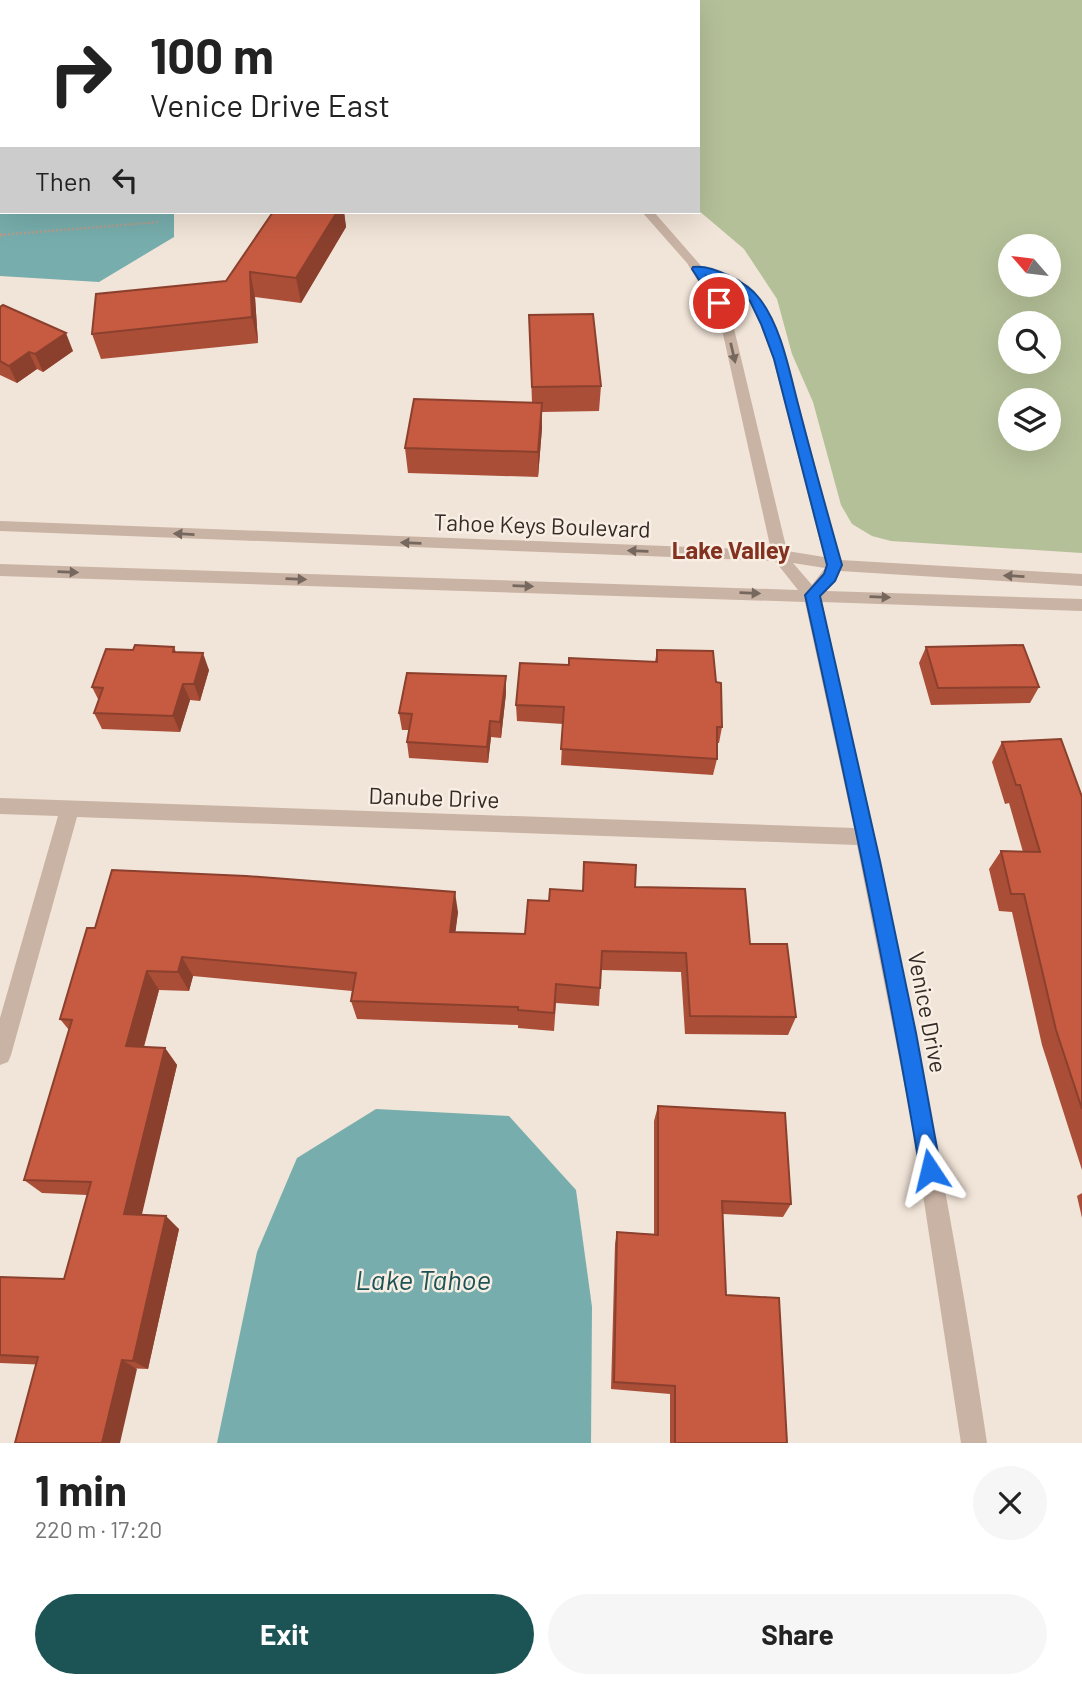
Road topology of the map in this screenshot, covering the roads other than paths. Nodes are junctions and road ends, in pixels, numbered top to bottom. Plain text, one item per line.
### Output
1 (650, 214) edge
2 (697, 269) junction
3 (0, 526) edge
4 (780, 556) junction
5 (834, 565) junction
6 (0, 570) edge
7 (1082, 580) edge
8 (812, 595) junction
9 (1082, 605) edge
10 (0, 806) edge
11 (71, 808) junction
12 (867, 837) junction
13 (0, 1055) edge
14 (974, 1443) edge

1 - 2 street
2 -> 4 street
2 - 5 street
4 -> 3 street, Tahoe Keys Boulevard
4 - 5 street, Tahoe Keys Boulevard
4 - 8 street
7 -> 5 street, Tahoe Keys Boulevard
5 - 8 street
6 -> 8 street
8 -> 9 street
8 - 12 street, Venice Drive
10 - 11 street, Danube Drive
11 - 12 street, Danube Drive
11 - 13 street
12 - 14 street, Venice Drive

